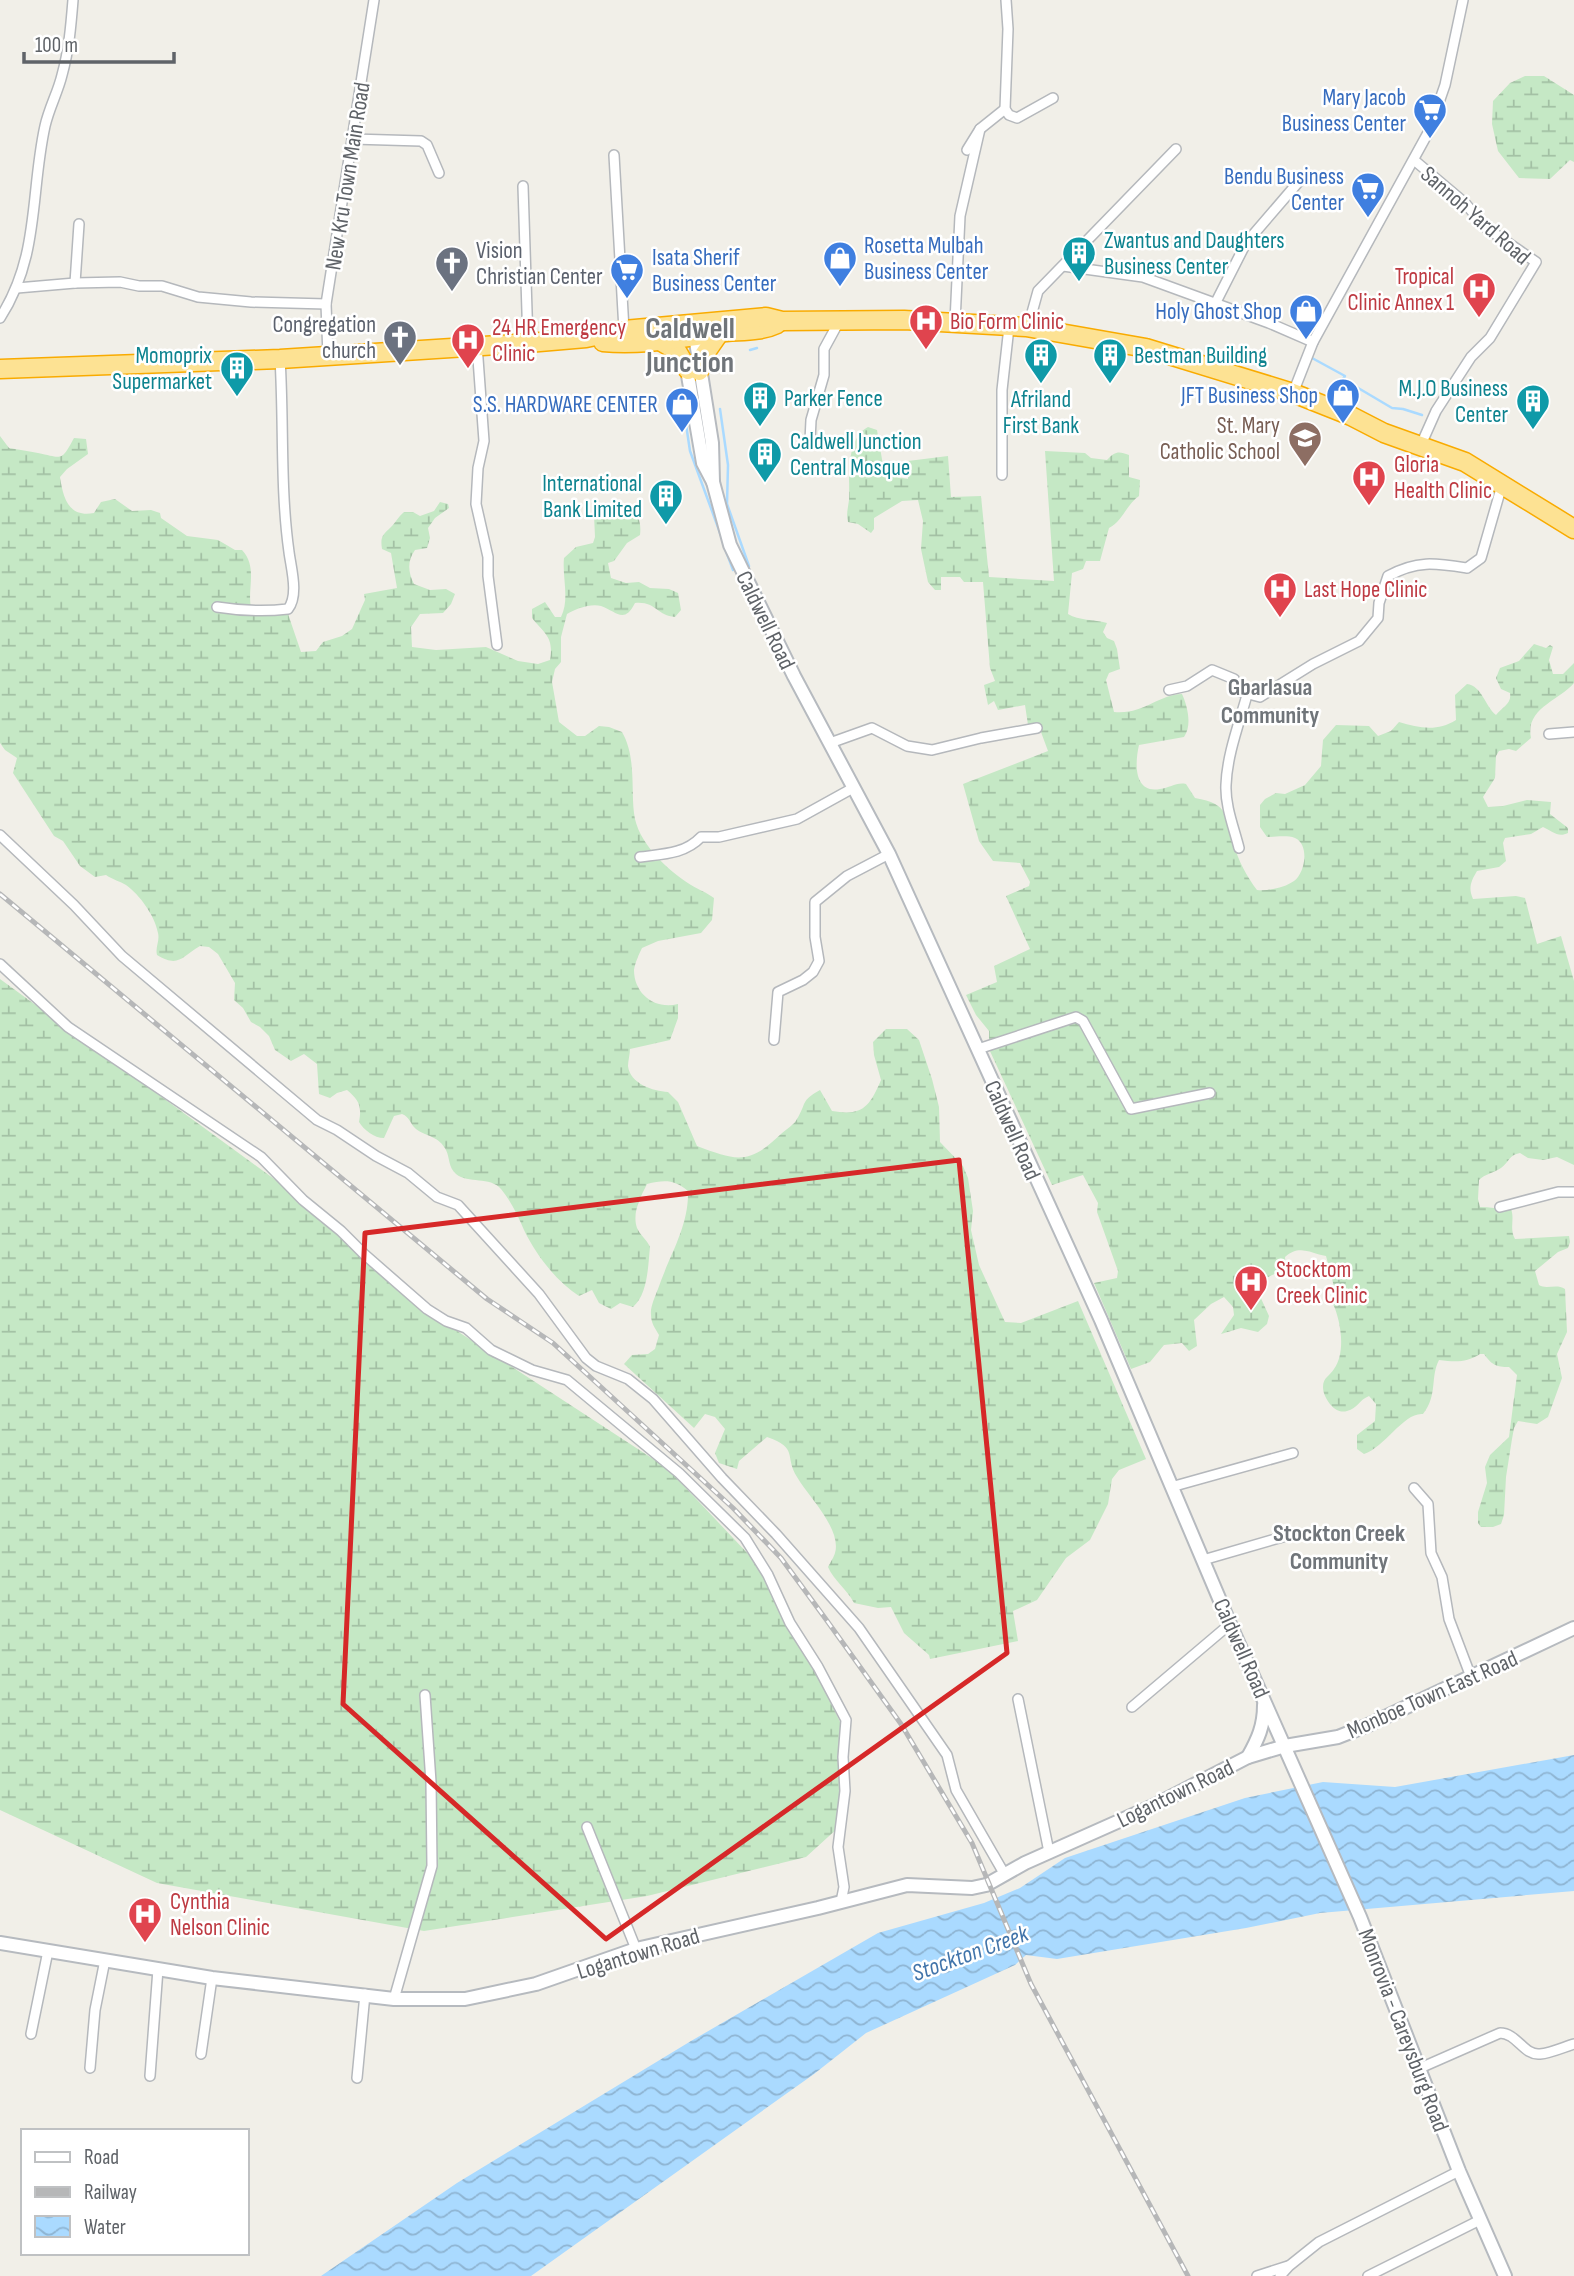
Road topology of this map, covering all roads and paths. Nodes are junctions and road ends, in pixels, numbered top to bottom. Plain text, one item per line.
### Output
1 (73, 0) edge
2 (1006, 0) edge
3 (1463, 0) edge
4 (376, 1) edge
5 (1053, 98) dead end
6 (1005, 109) junction
7 (980, 129) junction
8 (353, 139) junction
9 (1175, 149) dead end
10 (967, 150) dead end
11 (614, 155) dead end
12 (1413, 160) junction
13 (439, 173) dead end
14 (1301, 179) dead end
15 (523, 186) dead end
16 (79, 224) dead end
17 (1063, 266) junction
18 (75, 283) junction
19 (17, 288) junction
20 (326, 304) junction
21 (1215, 304) junction
22 (0, 318) edge
23 (836, 320) junction
24 (782, 321) junction
25 (955, 323) junction
26 (1009, 327) junction
27 (1028, 327) junction
28 (624, 330) junction
29 (687, 331) junction
30 (720, 332) junction
31 (586, 338) junction
32 (660, 341) junction
33 (1313, 342) junction
34 (528, 343) junction
35 (477, 345) junction
36 (328, 356) junction
37 (280, 359) junction
38 (0, 369) edge
39 (693, 371) junction
40 (1293, 393) junction
41 (810, 441) dead end
42 (1420, 447) junction
43 (1002, 475) dead end
44 (1502, 485) junction
45 (1574, 529) edge
46 (217, 607) dead end
47 (497, 645) dead end
48 (1169, 690) dead end
49 (1247, 695) junction
50 (1037, 728) dead end
51 (1574, 732) edge
52 (1549, 734) dead end
53 (830, 743) junction
54 (853, 788) junction
55 (0, 835) edge
56 (1239, 848) dead end
57 (890, 854) junction
58 (640, 857) dead end
59 (0, 964) edge
60 (774, 1040) dead end
61 (978, 1049) junction
62 (1210, 1093) dead end
63 (1574, 1192) edge
64 (1500, 1207) dead end
65 (1293, 1453) dead end
66 (1171, 1487) junction
67 (1414, 1488) dead end
68 (1286, 1536) dead end
69 (1203, 1560) junction
70 (1230, 1624) junction
71 (1574, 1628) edge
72 (1471, 1677) junction
73 (425, 1695) dead end
74 (1264, 1698) junction
75 (1017, 1699) dead end
76 (1132, 1707) dead end
77 (1285, 1746) junction
78 (1248, 1757) junction
79 (1303, 1783) joint
80 (587, 1827) dead end
81 (1049, 1852) junction
82 (1004, 1875) junction
83 (841, 1902) junction
84 (0, 1943) edge
85 (636, 1949) junction
86 (48, 1951) junction
87 (105, 1960) junction
88 (158, 1969) junction
89 (212, 1978) junction
90 (365, 1994) junction
91 (394, 1999) junction
92 (31, 2034) dead end
93 (1574, 2043) edge
94 (201, 2054) dead end
95 (90, 2068) dead end
96 (1418, 2069) junction
97 (150, 2076) dead end
98 (358, 2078) dead end
99 (1459, 2171) junction
100 (1480, 2220) junction
101 (1289, 2266) junction
102 (1256, 2276) edge
103 (1280, 2276) edge
104 (1368, 2276) edge
105 (1505, 2276) edge

1 - 19 street
2 - 6 street
3 - 12 street
4 - 8 street, New Kru Town Main Road
5 - 6 street
6 - 7 street
7 - 10 street
7 - 25 street
8 - 13 street
8 - 20 street, New Kru Town Main Road
9 - 17 street
11 - 28 street
12 - 33 street
12 - 42 street, Sannoh Yard Road
14 - 21 street
15 - 34 street
16 - 18 street
17 - 21 street
17 - 27 street
18 - 19 street
18 - 20 street
19 - 22 street
20 - 36 street, New Kru Town Main Road
21 - 33 street
23 - 24 highway
23 - 25 highway
23 - 41 street
24 - 29 highway
24 - 30 highway
25 - 26 highway
26 - 27 highway
26 - 43 street
27 - 40 highway
28 - 29 highway
28 - 31 highway
29 - 30 highway
29 - 32 highway
29 - 39 main road, Caldwell Road
30 - 39 highway
31 - 32 highway
31 - 34 highway
32 - 39 highway
33 - 40 street
34 - 35 highway
35 - 36 highway
35 - 47 street
36 - 37 highway
37 - 38 highway
37 - 46 street
39 - 53 main road, Caldwell Road
40 - 42 highway
42 - 44 highway
44 - 45 highway
44 - 49 street
48 - 49 street
49 - 56 street
50 - 53 street
51 - 52 street
53 - 54 main road, Caldwell Road
54 - 57 main road, Caldwell Road
54 - 58 street
55 - 82 street
57 - 60 street
57 - 61 main road, Caldwell Road
59 - 83 street
61 - 62 street
61 - 66 main road, Caldwell Road
63 - 64 street
65 - 66 street
66 - 69 main road, Caldwell Road
67 - 72 street
68 - 69 street
69 - 70 main road, Caldwell Road
70 - 74 main road, Caldwell Road
70 - 76 street
71 - 72 main road, Monboe Town East Road
72 - 77 main road, Monboe Town East Road
73 - 91 street
74 - 77 main road, Caldwell Road
74 - 78 main road, Logantown Road
75 - 81 street
77 - 78 main road, Logantown Road
77 - 79 main road, Caldwell Road
78 - 81 main road, Logantown Road
79 - 96 main road, Monrovia - Careysburg Road
80 - 85 street
81 - 82 main road, Logantown Road
82 - 83 main road, Logantown Road
83 - 85 main road, Logantown Road
84 - 86 main road, Logantown Road
85 - 91 main road, Logantown Road
86 - 87 main road, Logantown Road
86 - 92 street
87 - 88 main road, Logantown Road
87 - 95 street
88 - 89 main road, Logantown Road
88 - 97 street
89 - 90 main road, Logantown Road
89 - 94 street
90 - 91 main road, Logantown Road
90 - 98 street
93 - 96 street
96 - 99 main road, Monrovia - Careysburg Road
99 - 100 main road, Monrovia - Careysburg Road
99 - 101 street
100 - 104 street
100 - 105 main road, Monrovia - Careysburg Road
101 - 102 street
101 - 103 street

